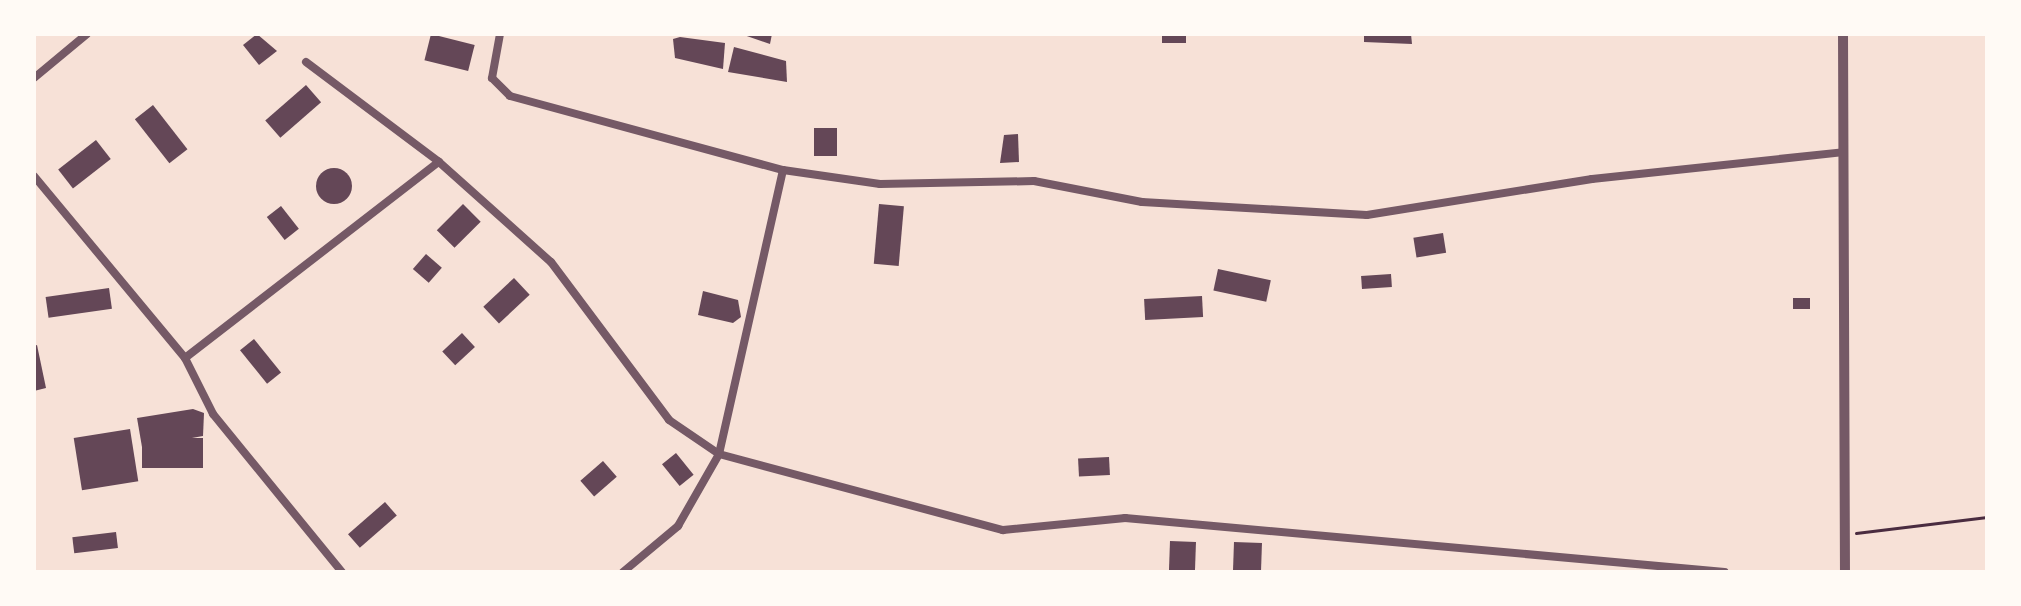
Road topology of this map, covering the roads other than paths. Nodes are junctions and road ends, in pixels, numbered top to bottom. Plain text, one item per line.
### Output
1 (87, 34) edge
2 (500, 34) edge
3 (1843, 34) edge
4 (306, 62) dead end
5 (34, 78) edge
6 (1844, 152) junction
7 (439, 162) junction
8 (783, 170) junction
9 (34, 176) edge
10 (34, 194) edge
11 (48, 194) junction
12 (185, 358) junction
13 (719, 454) junction
14 (342, 572) edge
15 (623, 572) edge
16 (1725, 572) edge
17 (1845, 572) edge

1 - 5 street
2 - 8 street
3 - 6 street
4 - 7 street
6 - 8 street
6 - 17 street
7 - 12 street
7 - 13 street
8 - 13 street
9 - 11 street
10 - 11 street
11 - 12 street
12 - 14 street
13 - 15 street
13 - 16 street

